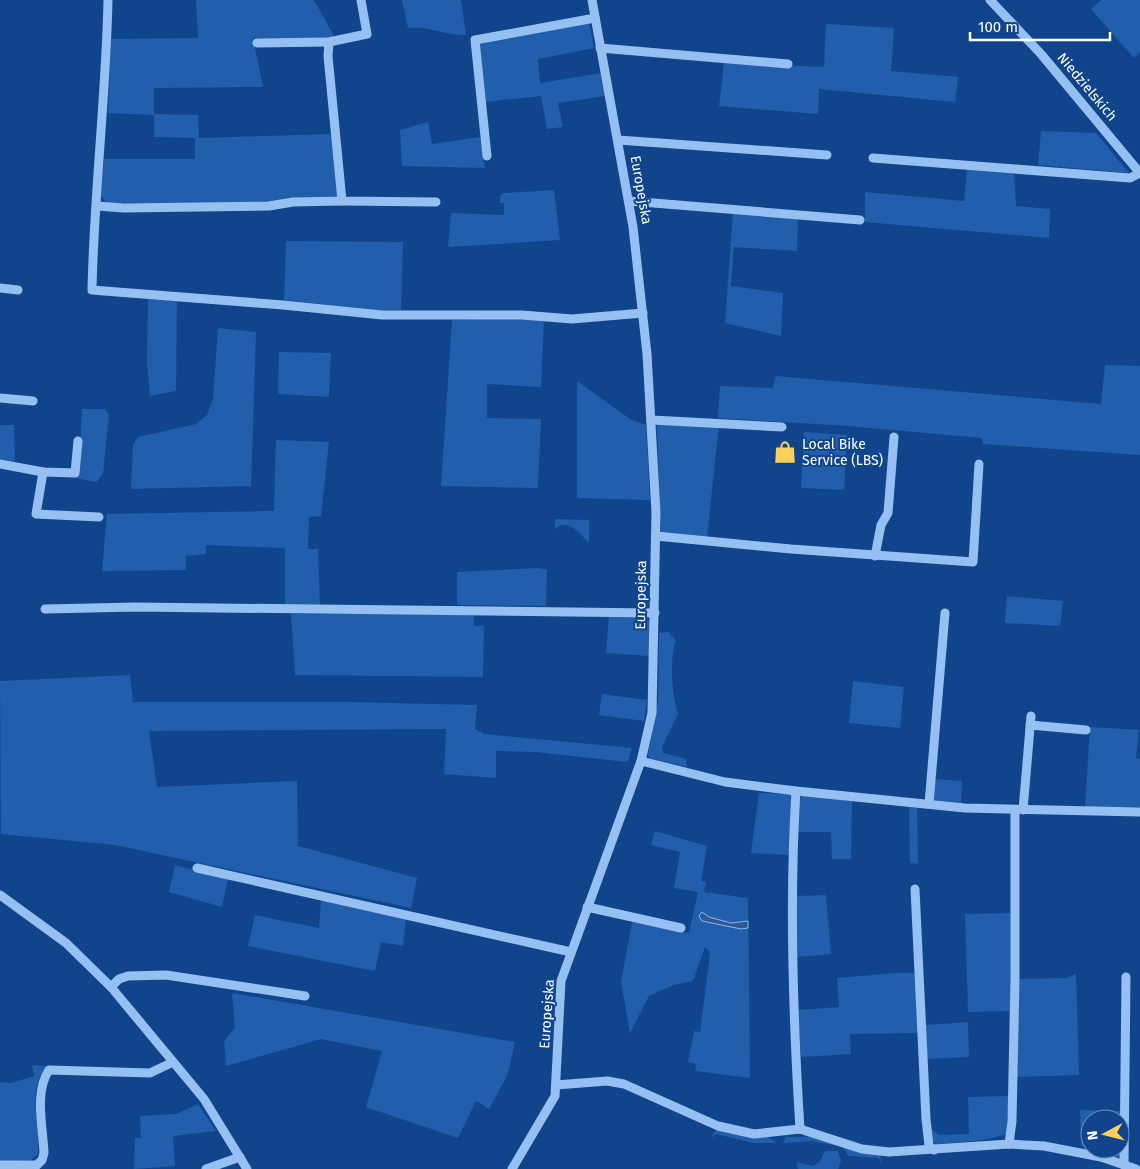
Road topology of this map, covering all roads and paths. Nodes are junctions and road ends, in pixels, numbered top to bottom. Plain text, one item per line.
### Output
1 (108, 0) edge
2 (361, 0) edge
3 (592, 0) edge
4 (990, 0) edge
5 (595, 18) junction
6 (329, 42) junction
7 (257, 43) dead end
8 (600, 48) junction
9 (788, 64) dead end
10 (618, 140) junction
11 (827, 155) dead end
12 (487, 156) dead end
13 (873, 158) dead end
14 (1140, 173) edge
15 (342, 201) junction
16 (629, 201) junction
17 (436, 202) dead end
18 (96, 206) junction
19 (860, 220) dead end
20 (0, 288) edge
21 (18, 290) dead end
22 (643, 313) junction
23 (0, 398) edge
24 (33, 401) dead end
25 (652, 420) junction
26 (782, 427) dead end
27 (894, 437) dead end
28 (78, 441) dead end
29 (0, 464) edge
30 (979, 464) dead end
31 (44, 472) junction
32 (99, 517) dead end
33 (656, 536) junction
34 (875, 556) junction
35 (45, 609) dead end
36 (655, 613) junction
37 (945, 613) dead end
38 (1086, 730) dead end
39 (641, 761) junction
40 (796, 791) junction
41 (929, 804) junction
42 (1019, 810) junction
43 (1140, 812) edge
44 (197, 868) dead end
45 (915, 889) dead end
46 (0, 895) edge
47 (588, 907) junction
48 (681, 928) dead end
49 (571, 952) junction
50 (1126, 977) dead end
51 (111, 987) junction
52 (305, 996) dead end
53 (173, 1062) junction
54 (556, 1085) junction
55 (800, 1129) junction
56 (1009, 1144) junction
57 (934, 1150) junction
58 (240, 1157) junction
59 (0, 1165) edge
60 (1124, 1165) junction
61 (206, 1169) edge
62 (247, 1169) edge
63 (512, 1169) edge
64 (1136, 1169) edge

1 - 18 street
2 - 6 street
3 - 5 street, Europejska
4 - 14 street, Niedzielskich
5 - 8 street, Europejska
5 - 12 street
6 - 7 street
6 - 15 street
8 - 9 street
8 - 10 street, Europejska
10 - 11 street
10 - 16 street, Europejska
13 - 14 street
15 - 17 street
15 - 18 street
16 - 19 street
16 - 22 street, Europejska
18 - 22 street
20 - 21 street
22 - 25 street, Europejska
23 - 24 street
25 - 26 street
25 - 33 street, Europejska
27 - 34 street
28 - 31 street
29 - 31 street
30 - 34 street
31 - 32 street
33 - 34 street
33 - 36 street, Europejska
35 - 36 street
36 - 39 street, Europejska
37 - 41 street
38 - 42 street
39 - 40 street
39 - 47 street, Europejska
40 - 41 street
40 - 55 street
41 - 42 street
42 - 43 street
42 - 56 street
44 - 49 street
45 - 57 street
46 - 51 street
47 - 48 street
47 - 49 street, Europejska
49 - 54 street, Europejska
50 - 60 street
51 - 52 street
51 - 53 street
53 - 58 street
53 - 59 street
54 - 55 street
54 - 63 street, Europejska
55 - 57 street
56 - 57 street
56 - 60 street
58 - 61 street
58 - 62 street
60 - 64 street

